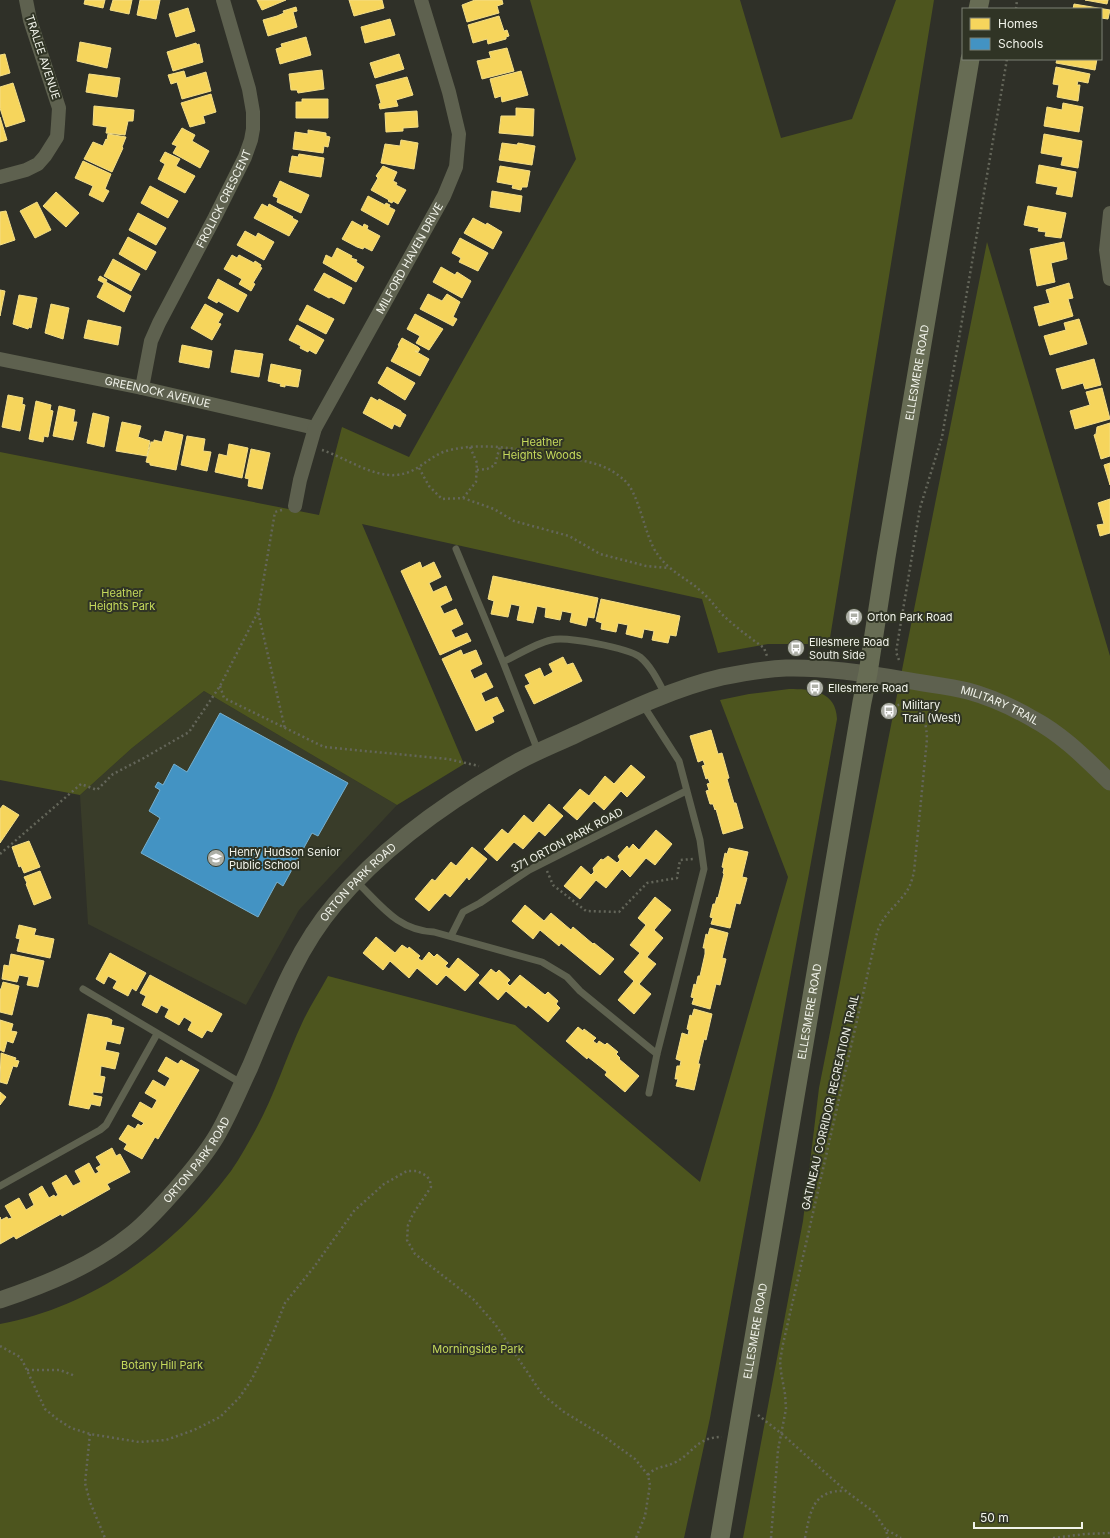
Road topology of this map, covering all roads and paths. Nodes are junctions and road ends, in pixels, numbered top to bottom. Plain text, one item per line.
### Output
1 (26, 0) edge
2 (223, 0) edge
3 (421, 0) edge
4 (970, 60) edge
5 (1007, 60) edge
6 (0, 177) edge
7 (1110, 213) edge
8 (1110, 279) edge
9 (0, 359) edge
10 (142, 388) junction
11 (315, 428) junction
12 (310, 446) junction
13 (500, 446) junction
14 (470, 447) junction
15 (419, 468) junction
16 (477, 470) junction
17 (463, 498) junction
18 (295, 506) joint
19 (456, 549) dead end
20 (669, 568) junction
21 (258, 612) junction
22 (899, 660) dead end
23 (503, 662) junction
24 (770, 670) junction
25 (868, 673) junction
26 (220, 686) junction
27 (666, 696) junction
28 (643, 706) junction
29 (890, 707) dead end
30 (285, 730) junction
31 (538, 751) junction
32 (502, 772) junction
33 (1110, 782) edge
34 (686, 791) junction
35 (0, 854) edge
36 (703, 858) junction
37 (544, 863) junction
38 (355, 881) junction
39 (451, 936) junction
40 (83, 989) dead end
41 (157, 1034) junction
42 (658, 1054) junction
43 (241, 1083) junction
44 (650, 1093) dead end
45 (0, 1186) edge
46 (0, 1300) edge
47 (0, 1346) edge
48 (27, 1370) junction
49 (75, 1376) dead end
50 (744, 1403) junction
51 (90, 1434) junction
52 (782, 1434) junction
53 (738, 1438) junction
54 (648, 1475) junction
55 (847, 1492) junction
56 (886, 1530) junction
57 (1110, 1533) edge
58 (105, 1538) edge
59 (636, 1538) edge
60 (720, 1538) edge
61 (771, 1538) edge
62 (805, 1538) edge
63 (888, 1538) edge
64 (901, 1538) edge
65 (1053, 1538) edge

1 - 6 street, TRALEE AVENUE
2 - 10 street, FROLICK CRESCENT
3 - 11 street, MILFORD HAVEN DRIVE
4 - 25 main road, ELLESMERE ROAD
5 - 22 path
7 - 8 street
9 - 10 street, GREENOCK AVENUE
10 - 11 street, GREENOCK AVENUE
11 - 12 street, MILFORD HAVEN DRIVE
12 - 15 path
12 - 18 street, MILFORD HAVEN DRIVE
13 - 14 path
13 - 16 path
13 - 20 path
14 - 15 path
14 - 16 path
15 - 17 path
16 - 17 path
17 - 20 path
18 - 21 path
19 - 23 lane
20 - 24 path
21 - 26 path
21 - 30 path
23 - 27 lane
23 - 31 lane
24 - 25 street, ORTON PARK ROAD
24 - 27 street, ORTON PARK ROAD
25 - 33 street, MILITARY TRAIL
25 - 50 main road, ELLESMERE ROAD
26 - 30 path
26 - 35 path
27 - 28 street, ORTON PARK ROAD
28 - 31 street, ORTON PARK ROAD
28 - 34 lane
29 - 52 path, GATINEAU CORRIDOR RECREATION TRAIL
30 - 32 path
31 - 32 street, ORTON PARK ROAD
32 - 38 street, ORTON PARK ROAD
34 - 36 lane
34 - 37 lane, 371 ORTON PARK ROAD
36 - 37 path
36 - 42 lane
37 - 39 lane, 371 ORTON PARK ROAD
38 - 39 lane
38 - 43 street, ORTON PARK ROAD
39 - 42 lane
40 - 41 lane
41 - 43 lane
41 - 45 lane
42 - 44 lane
43 - 46 street, ORTON PARK ROAD
47 - 48 path
48 - 49 path
48 - 51 path
50 - 52 path
50 - 53 main road, ELLESMERE ROAD
51 - 54 path
51 - 58 path
52 - 55 path
52 - 61 path, GATINEAU CORRIDOR RECREATION TRAIL
53 - 54 path
53 - 60 main road, ELLESMERE ROAD
54 - 59 path
55 - 56 path
55 - 62 path
56 - 63 path
56 - 64 path
57 - 65 path

